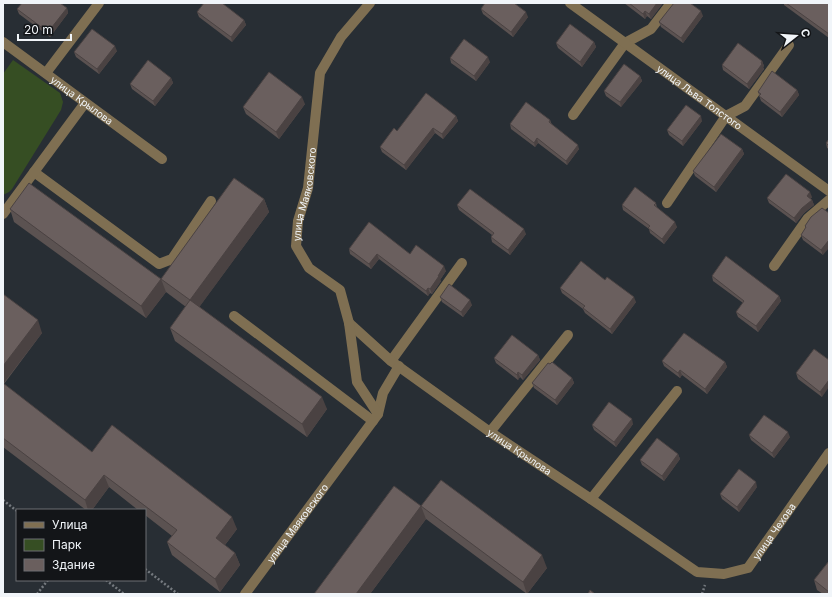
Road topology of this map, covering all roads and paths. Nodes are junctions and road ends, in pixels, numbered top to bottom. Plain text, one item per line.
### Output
1 (99, 3) edge
2 (370, 3) edge
3 (570, 3) edge
4 (671, 3) edge
5 (3, 42) edge
6 (625, 42) junction
7 (789, 45) dead end
8 (46, 73) junction
9 (85, 103) junction
10 (573, 115) dead end
11 (726, 116) junction
12 (162, 159) dead end
13 (34, 172) junction
14 (829, 191) edge
15 (829, 200) edge
16 (211, 201) dead end
17 (667, 203) dead end
18 (3, 214) edge
19 (462, 263) dead end
20 (774, 266) dead end
21 (234, 316) dead end
22 (349, 323) junction
23 (568, 335) dead end
24 (395, 363) junction
25 (677, 391) dead end
26 (376, 417) junction
27 (490, 432) junction
28 (829, 453) edge
29 (591, 498) junction
30 (3, 500) edge
31 (16, 509) edge
32 (146, 570) edge
33 (697, 572) joint
34 (47, 581) edge
35 (107, 581) edge
36 (37, 594) edge
37 (124, 594) edge
38 (178, 594) edge
39 (245, 594) edge

1 - 8 street
2 - 22 street, улица Маяковского
3 - 6 street, улица Льва Толстого
4 - 6 street
5 - 8 street, улица Крылова
6 - 10 street
6 - 11 street, улица Льва Толстого
7 - 11 street
8 - 9 street, улица Крылова
9 - 12 street, улица Крылова
9 - 13 street
11 - 14 street, улица Льва Толстого
11 - 17 street
13 - 16 street
13 - 18 street
15 - 20 street
19 - 24 street
21 - 26 street
22 - 24 street, улица Крылова
22 - 26 street, улица Маяковского
23 - 27 street
24 - 26 street
24 - 27 street, улица Крылова
25 - 29 street
26 - 39 street, улица Маяковского
27 - 29 street, улица Крылова
28 - 33 street, улица Чехова
29 - 33 street, улица Крылова
30 - 31 path
32 - 38 path
34 - 36 path
35 - 37 path

